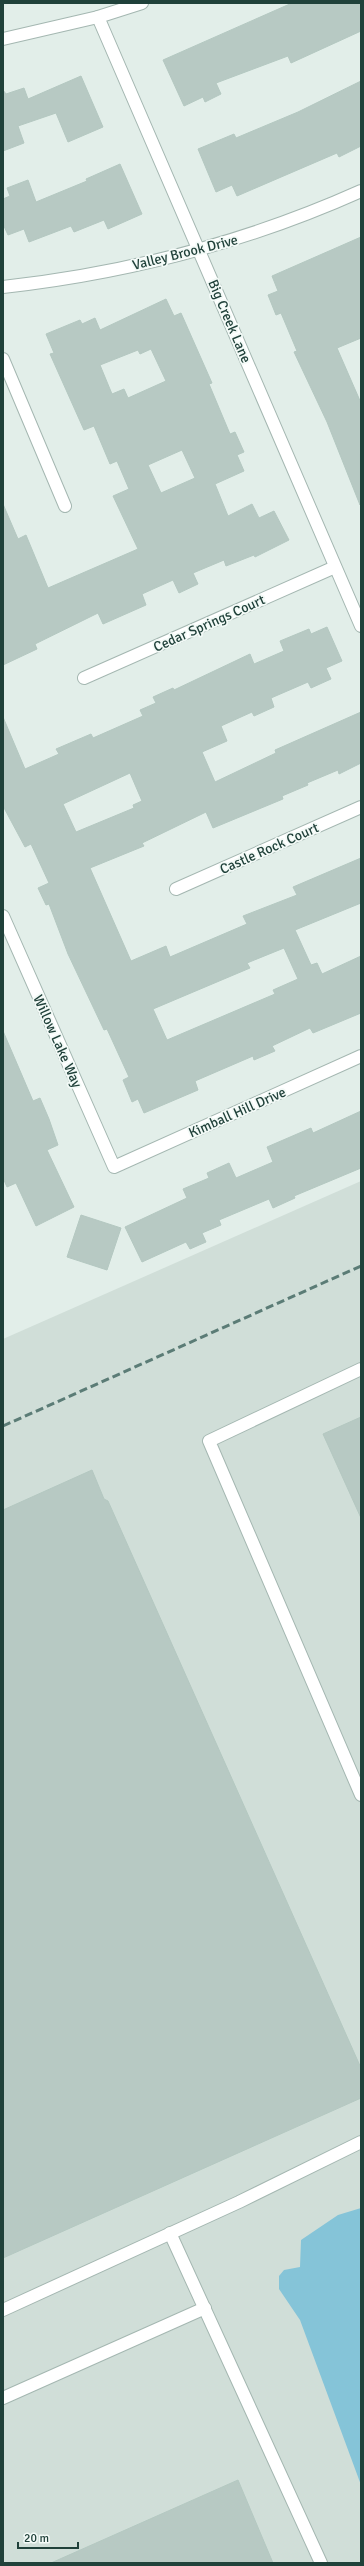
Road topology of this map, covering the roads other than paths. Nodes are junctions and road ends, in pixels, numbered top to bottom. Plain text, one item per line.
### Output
1 (142, 3) edge
2 (98, 17) junction
3 (3, 39) edge
4 (361, 192) edge
5 (200, 251) junction
6 (3, 287) edge
7 (3, 359) edge
8 (65, 506) dead end
9 (335, 567) junction
10 (361, 626) edge
11 (84, 678) dead end
12 (361, 807) edge
13 (176, 889) dead end
14 (3, 916) edge
15 (361, 1056) edge
16 (114, 1167) joint
17 (361, 1369) edge
18 (361, 1795) edge
19 (361, 2142) edge
20 (170, 2233) junction
21 (204, 2308) junction
22 (3, 2310) edge
23 (3, 2398) edge
24 (321, 2563) edge

1 - 2 street
2 - 3 street
2 - 5 street, Big Creek Lane
4 - 5 street, Valley Brook Drive
5 - 6 street, Valley Brook Drive
5 - 9 street, Big Creek Lane
7 - 8 street
9 - 10 street, Big Creek Lane
9 - 11 street, Cedar Springs Court
12 - 13 street, Castle Rock Court
14 - 16 street, Willow Lake Way
15 - 16 street, Kimball Hill Drive
17 - 18 street
19 - 20 street
20 - 21 street
20 - 22 street
21 - 23 street
21 - 24 street

